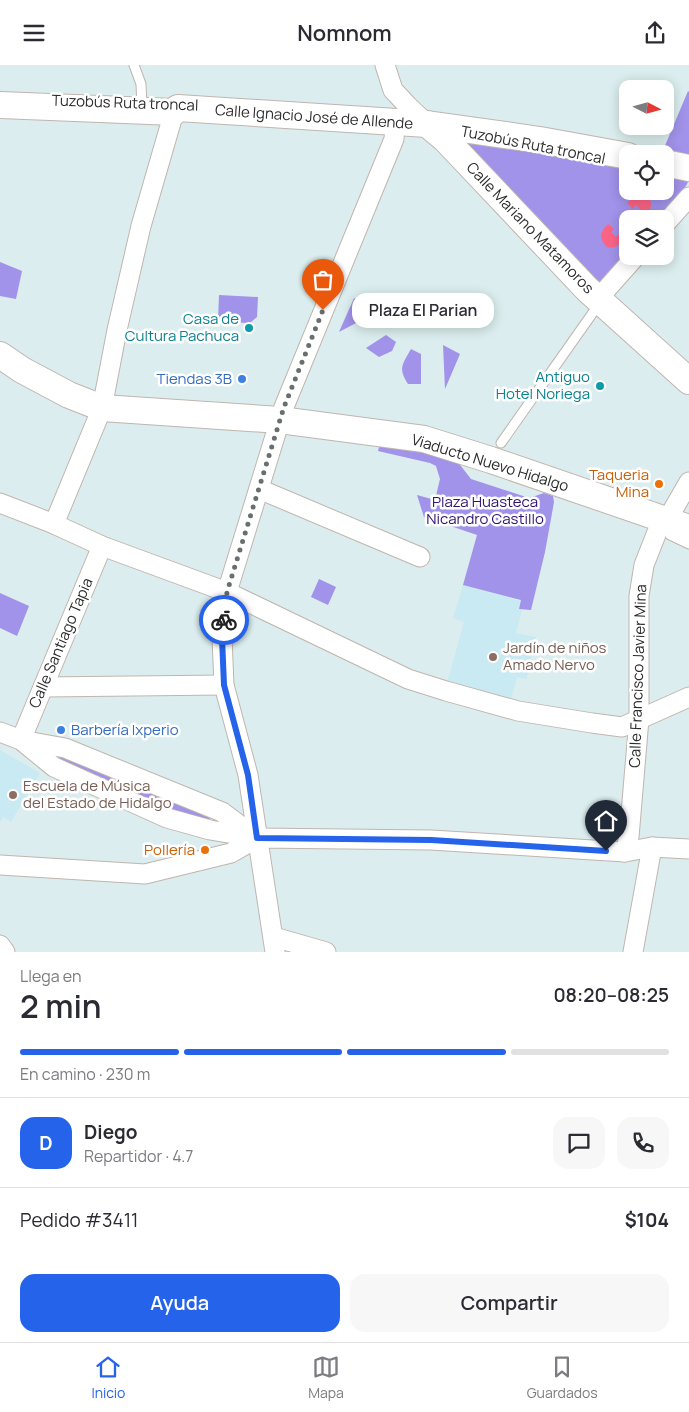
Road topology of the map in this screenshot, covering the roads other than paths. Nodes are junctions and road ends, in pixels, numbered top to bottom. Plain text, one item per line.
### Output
1 (134, 65) edge
2 (379, 65) edge
3 (385, 65) edge
4 (0, 100) edge
5 (0, 105) edge
6 (142, 107) junction
7 (174, 112) junction
8 (426, 124) junction
9 (390, 130) junction
10 (619, 154) edge
11 (619, 161) edge
12 (674, 165) edge
13 (689, 168) edge
14 (674, 172) edge
15 (689, 175) edge
16 (689, 197) edge
17 (674, 214) edge
18 (627, 265) edge
19 (579, 267) dead end
20 (601, 293) junction
21 (0, 355) edge
22 (689, 371) edge
23 (689, 381) edge
24 (102, 408) junction
25 (280, 419) junction
26 (501, 443) dead end
27 (689, 482) edge
28 (259, 489) junction
29 (0, 503) edge
30 (54, 524) junction
31 (678, 524) edge
32 (689, 545) edge
33 (102, 546) junction
34 (420, 557) dead end
35 (227, 592) junction
36 (224, 685) junction
37 (43, 687) junction
38 (689, 697) edge
39 (638, 719) junction
40 (0, 732) edge
41 (21, 740) junction
42 (257, 838) junction
43 (652, 847) junction
44 (689, 849) edge
45 (625, 852) junction
46 (0, 865) edge
47 (0, 945) edge
48 (274, 945) edge
49 (5, 952) edge
50 (326, 952) edge
51 (633, 952) edge

1 - 6 lane
2 - 8 lane, Tuzobús Ruta troncal
3 - 8 street, Calle Mariano Matamoros
4 - 6 lane, Tuzobús Ruta troncal
5 - 6 street, Calle Ignacio José de Allende
6 - 7 street, Calle Ignacio José de Allende
6 - 8 lane, Tuzobús Ruta troncal
7 - 9 street, Calle Ignacio José de Allende
7 - 24 street
8 - 9 street, Calle Ignacio José de Allende
8 - 10 street, Calle Ignacio José de Allende
8 - 11 lane, Tuzobús Ruta troncal
8 - 19 lane, Tuzobús Ruta troncal
8 - 20 street, Calle Mariano Matamoros
9 - 25 street
12 - 13 street
14 - 15 lane
16 - 17 street
18 - 20 street
20 - 22 lane
20 - 23 street, Calle Mariano Matamoros
20 - 26 lane
21 - 24 street, Viaducto Nuevo Hidalgo
24 - 25 street, Viaducto Nuevo Hidalgo
24 - 30 street
25 - 28 street
25 - 31 street, Viaducto Nuevo Hidalgo
27 - 31 street, Calle Francisco Javier Mina
28 - 34 street
28 - 35 street
29 - 30 street
30 - 33 street
31 - 32 lane
31 - 39 street, Calle Francisco Javier Mina
33 - 35 street
33 - 37 street, Calle Santiago Tapia
35 - 36 street
35 - 39 street
36 - 37 street
36 - 42 street
37 - 41 street, Calle Santiago Tapia
38 - 39 street
39 - 45 street, Calle Francisco Javier Mina
40 - 41 street
41 - 42 street
41 - 42 street
42 - 45 street
42 - 46 street
42 - 48 street
43 - 44 street
43 - 45 street
43 - 51 street
47 - 49 street
48 - 50 street

